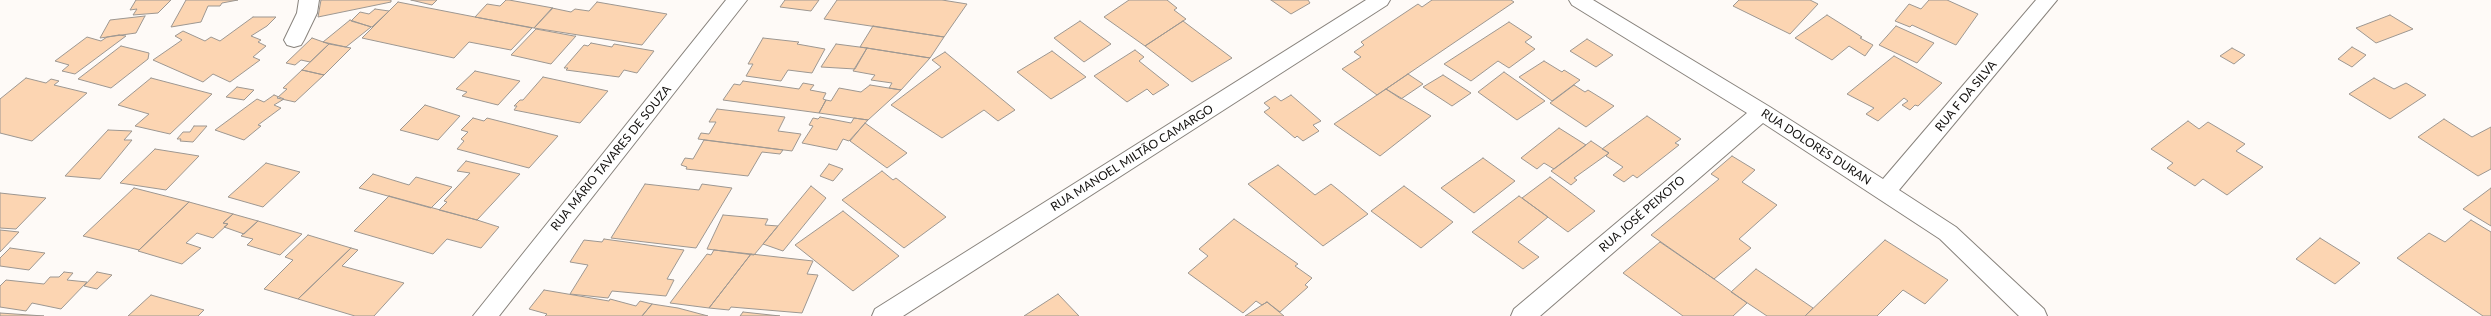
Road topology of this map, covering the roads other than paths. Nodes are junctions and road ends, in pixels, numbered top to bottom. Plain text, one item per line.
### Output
1 (309, 0) edge
2 (737, 0) edge
3 (1380, 0) edge
4 (1580, 0) edge
5 (2047, 0) edge
6 (294, 40) dead end
7 (1762, 112) junction
8 (1885, 192) junction
9 (485, 316) edge
10 (884, 316) edge
11 (1523, 316) edge
12 (2035, 316) edge

1 - 6 street
2 - 9 street, RUA MÁRIO TAVARES DE SOUZA
3 - 10 street, RUA MANOEL MILTÃO CAMARGO
4 - 7 street, RUA DOLORES DURAN
5 - 8 street, RUA F DA SILVA
7 - 8 street, RUA DOLORES DURAN
7 - 11 street, RUA JOSÉ PEIXOTO
8 - 12 street, RUA DOLORES DURAN

